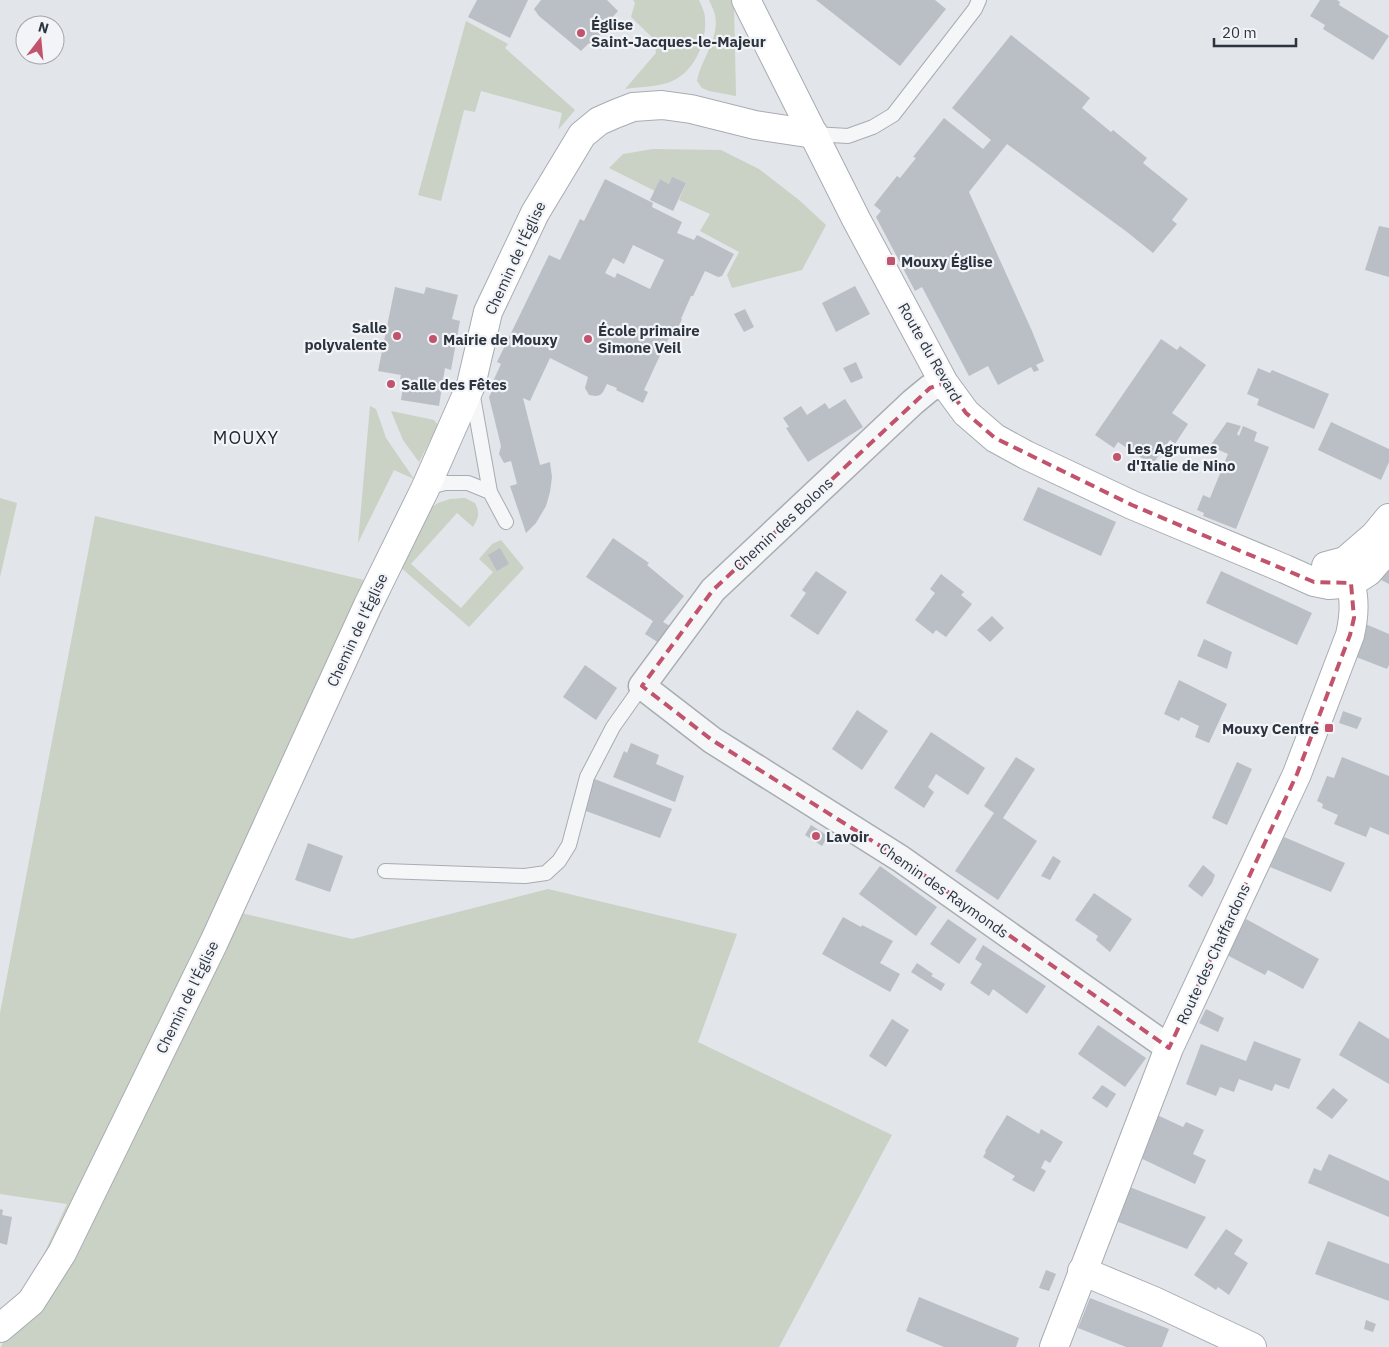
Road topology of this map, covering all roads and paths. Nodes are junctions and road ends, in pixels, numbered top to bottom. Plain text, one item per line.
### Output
1 (746, 0) edge
2 (979, 0) edge
3 (814, 134) junction
4 (944, 383) junction
5 (471, 385) junction
6 (426, 488) junction
7 (490, 492) junction
8 (1389, 518) edge
9 (506, 522) dead end
10 (1389, 548) edge
11 (1348, 572) junction
12 (642, 686) junction
13 (385, 871) dead end
14 (1169, 1048) junction
15 (1082, 1271) junction
16 (0, 1328) edge
17 (1054, 1347) edge
18 (1252, 1347) edge

1 - 3 main road, Route du Revard
2 - 3 lane
3 - 4 main road, Route du Revard
3 - 5 main road, Chemin de l'Église
4 - 11 main road, Route du Revard
4 - 12 street, Chemin des Bolons
5 - 6 main road, Chemin de l'Église
5 - 7 lane
6 - 7 lane
6 - 16 main road, Chemin de l'Église
7 - 9 lane
8 - 11 main road
10 - 11 main road
11 - 14 main road, Route des Chaffardons
12 - 13 lane
12 - 14 street, Chemin des Raymonds
14 - 15 main road, Route des Chaffardons
15 - 17 main road, Route des Chaffardons
15 - 18 main road

